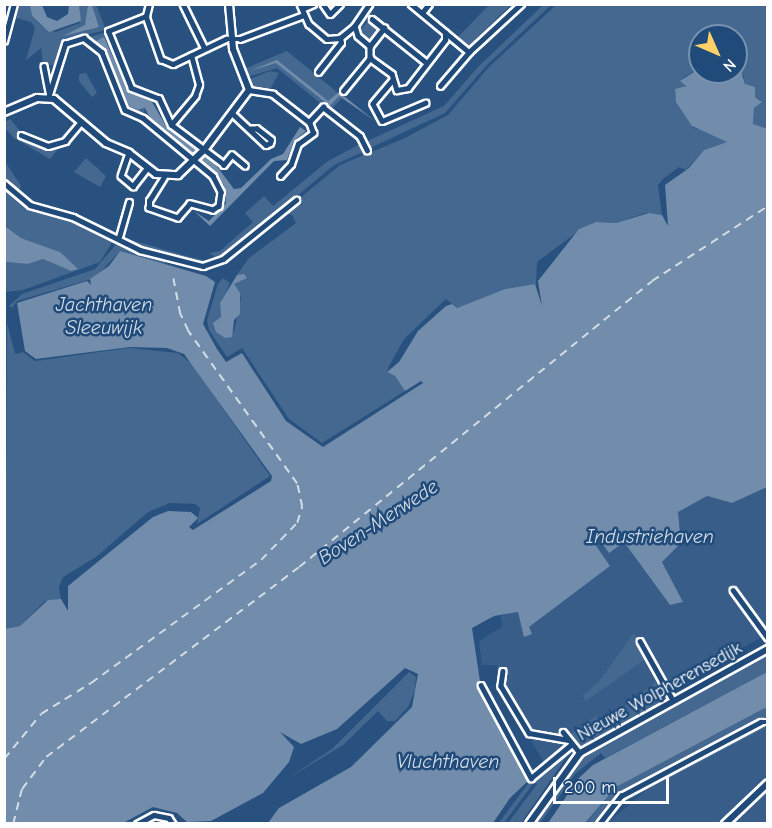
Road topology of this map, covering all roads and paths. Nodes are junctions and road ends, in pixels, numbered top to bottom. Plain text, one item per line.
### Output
1 (14, 4) edge
2 (149, 4) edge
3 (183, 4) edge
4 (229, 4) edge
5 (314, 4) edge
6 (323, 4) edge
7 (340, 4) edge
8 (370, 4) edge
9 (411, 4) edge
10 (429, 4) edge
11 (521, 4) edge
12 (302, 10) edge
13 (422, 13) junction
14 (146, 16) junction
15 (372, 19) dead end
16 (355, 26) junction
17 (384, 28) junction
18 (445, 33) junction
19 (340, 38) junction
20 (232, 40) junction
21 (4, 41) edge
22 (370, 46) junction
23 (204, 47) junction
24 (469, 52) junction
25 (190, 56) junction
26 (370, 58) junction
27 (427, 63) junction
28 (44, 66) dead end
29 (318, 72) dead end
30 (393, 80) junction
31 (440, 86) dead end
32 (249, 90) junction
33 (343, 91) dead end
34 (49, 95) junction
35 (425, 103) dead end
36 (4, 111) edge
37 (233, 114) junction
38 (81, 122) junction
39 (309, 122) junction
40 (171, 125) junction
41 (21, 135) dead end
42 (277, 149) dead end
43 (367, 150) dead end
44 (203, 151) junction
45 (129, 153) junction
46 (195, 160) junction
47 (280, 164) dead end
48 (245, 165) dead end
49 (147, 168) junction
50 (286, 170) junction
51 (280, 176) dead end
52 (164, 177) junction
53 (4, 183) edge
54 (296, 200) dead end
55 (129, 202) dead end
56 (118, 237) junction
57 (733, 590) dead end
58 (768, 638) edge
59 (640, 640) dead end
60 (768, 649) edge
61 (503, 671) dead end
62 (482, 685) dead end
63 (673, 700) junction
64 (768, 722) edge
65 (563, 732) dead end
66 (570, 742) junction
67 (580, 753) junction
68 (768, 783) edge
69 (137, 824) edge
70 (173, 824) edge
71 (529, 824) edge
72 (599, 824) edge
73 (725, 824) edge

1 - 21 street
2 - 14 street
3 - 23 street
4 - 20 street
5 - 12 street
6 - 7 street
8 - 16 street
9 - 13 street
10 - 13 street
11 - 24 street
12 - 19 street
12 - 20 street
13 - 18 street
14 - 25 street
14 - 40 street
15 - 17 street
16 - 19 street
16 - 22 street
17 - 22 street
17 - 27 street
18 - 24 street
18 - 27 street
19 - 29 street
20 - 23 street
20 - 32 street
22 - 26 street
23 - 25 street
24 - 31 street
25 - 40 street
26 - 30 street
26 - 33 street
27 - 30 street
28 - 34 street
30 - 35 street
32 - 37 street
32 - 39 street
34 - 36 street
34 - 38 street
34 - 46 street
37 - 42 street
37 - 44 street
38 - 41 street
38 - 45 street
39 - 43 street
39 - 50 street
40 - 44 street
44 - 46 street
44 - 48 street
45 - 49 street
45 - 49 street
46 - 52 street
46 - 52 street
47 - 50 street
49 - 52 street
50 - 51 street
53 - 56 street
54 - 56 street
55 - 56 street
57 - 58 street
59 - 63 street
60 - 63 street, Nieuwe Wolpherensedijk
61 - 66 street
62 - 66 street
63 - 67 street, Nieuwe Wolpherensedijk
64 - 72 street
65 - 66 street
66 - 67 street
67 - 71 street, Nieuwe Wolpherensedijk
68 - 73 street
69 - 70 street

